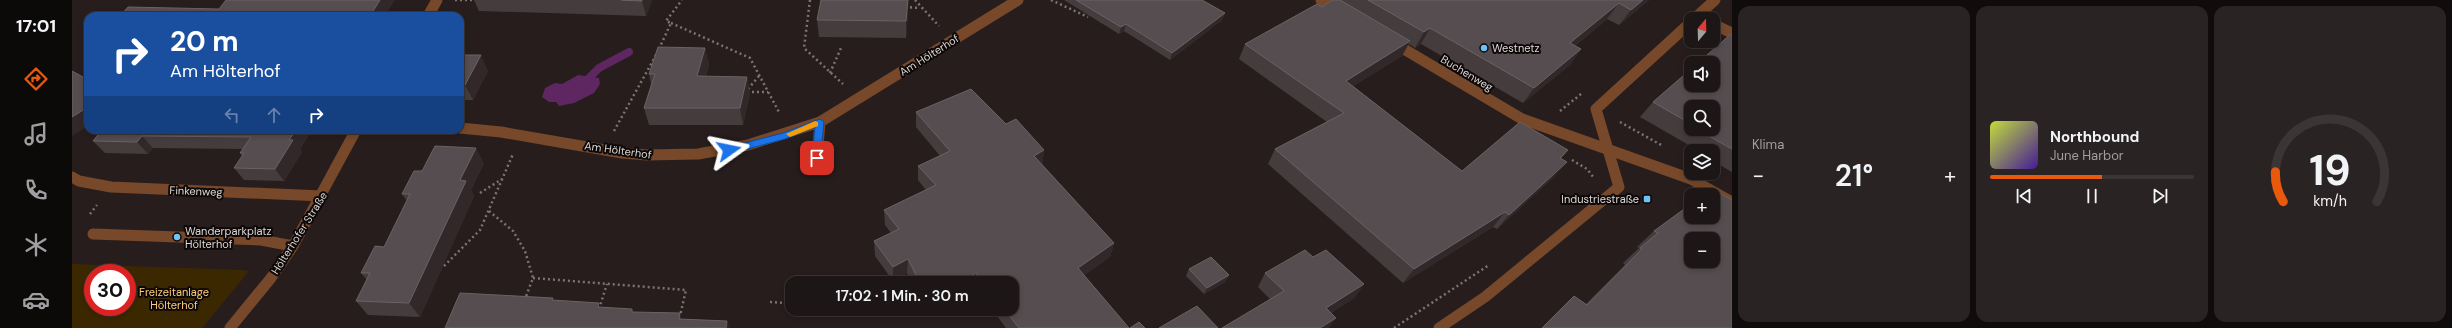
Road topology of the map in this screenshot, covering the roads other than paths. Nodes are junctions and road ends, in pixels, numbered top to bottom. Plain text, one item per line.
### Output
1 (437, 0) edge
2 (1018, 0) edge
3 (1321, 0) edge
4 (1715, 0) edge
5 (430, 12) edge
6 (1703, 12) edge
7 (1348, 16) edge
8 (1720, 28) edge
9 (1684, 30) edge
10 (1732, 34) edge
11 (1380, 35) edge
12 (820, 122) junction
13 (464, 128) edge
14 (354, 134) edge
15 (1608, 150) junction
16 (817, 158) dead end
17 (72, 177) edge
18 (322, 196) junction
19 (1732, 202) edge
20 (93, 234) dead end
21 (293, 246) junction
22 (230, 328) edge
23 (1439, 328) edge

1 - 5 street
2 - 12 street, Am Hölterhof
3 - 7 street
4 - 6 street
8 - 10 street
9 - 15 street
11 - 15 street, Buchenweg
12 - 13 street, Am Hölterhof
12 - 16 street
14 - 18 street, Hölterhofer Straße
15 - 19 street
15 - 23 street
17 - 18 street, Finkenweg
18 - 21 street, Hölterhofer Straße
20 - 21 street
21 - 22 street, Hölterhofer Straße

